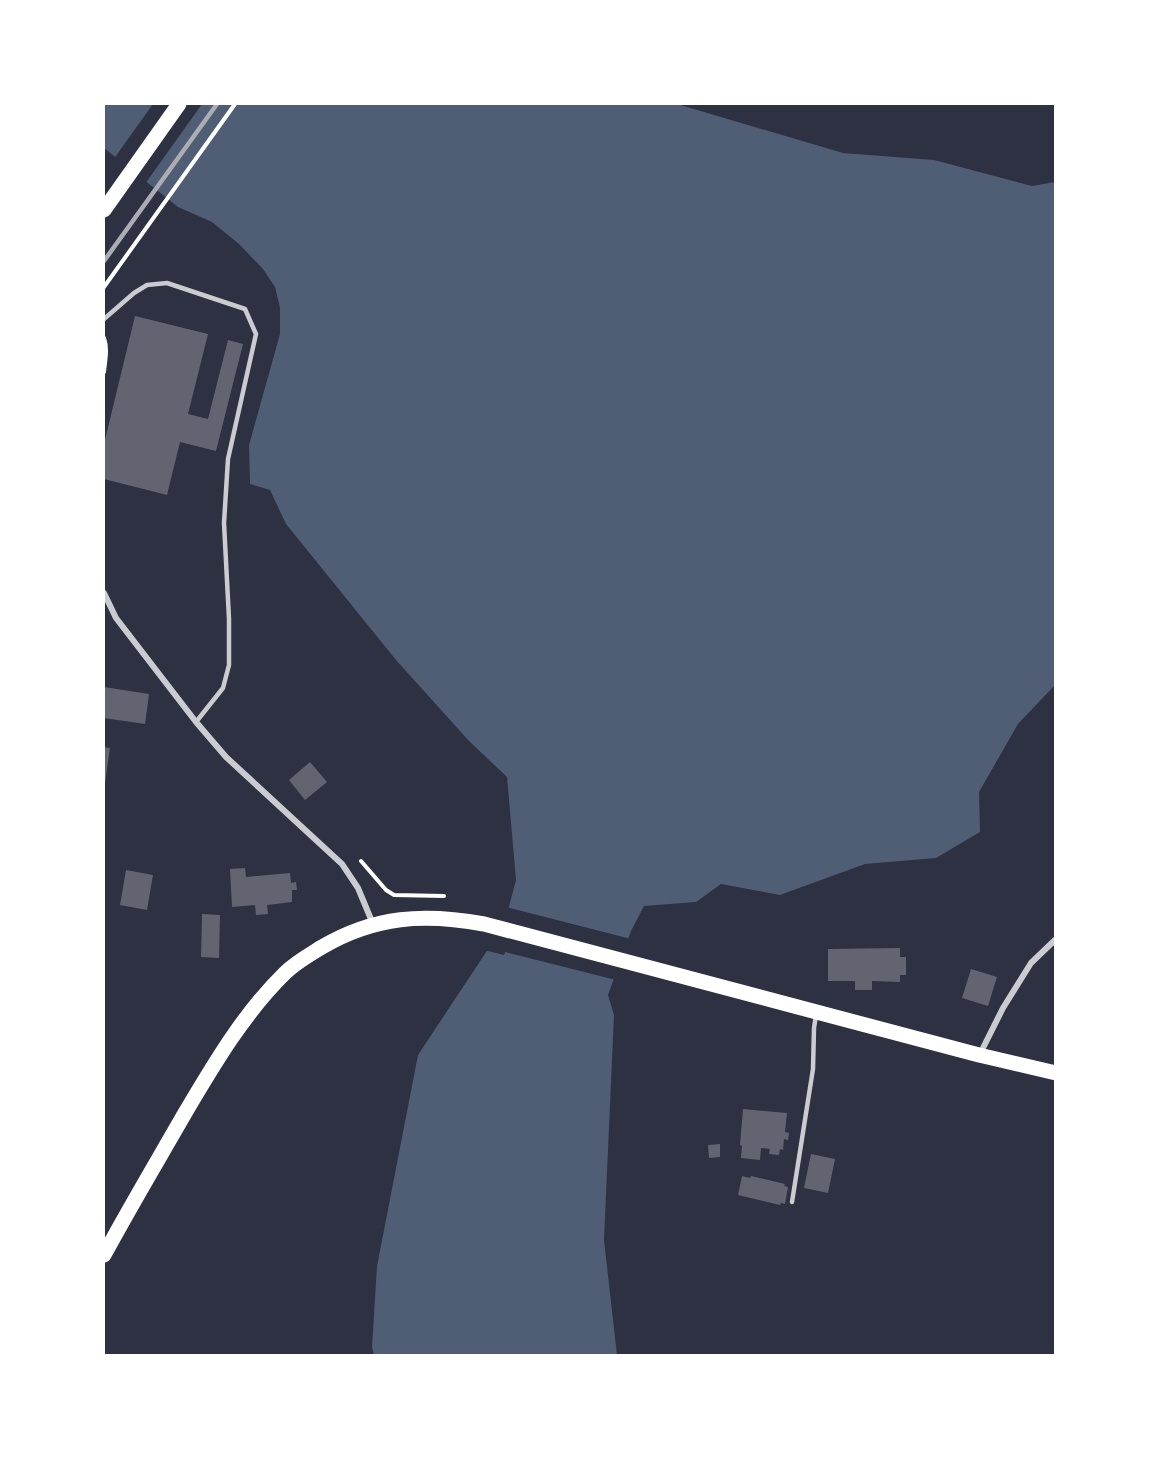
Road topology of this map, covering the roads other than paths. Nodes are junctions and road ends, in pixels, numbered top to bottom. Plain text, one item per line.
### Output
1 (179, 104) edge
2 (104, 210) edge
3 (104, 319) edge
4 (104, 593) edge
5 (196, 722) junction
6 (373, 924) junction
7 (1056, 939) edge
8 (816, 1012) junction
9 (979, 1055) junction
10 (1056, 1073) edge
11 (792, 1202) dead end
12 (104, 1255) edge

1 - 2 main road
3 - 5 lane
4 - 5 street
5 - 6 street
6 - 8 main road
6 - 12 main road
7 - 9 street
8 - 9 main road
8 - 11 lane
9 - 10 main road

